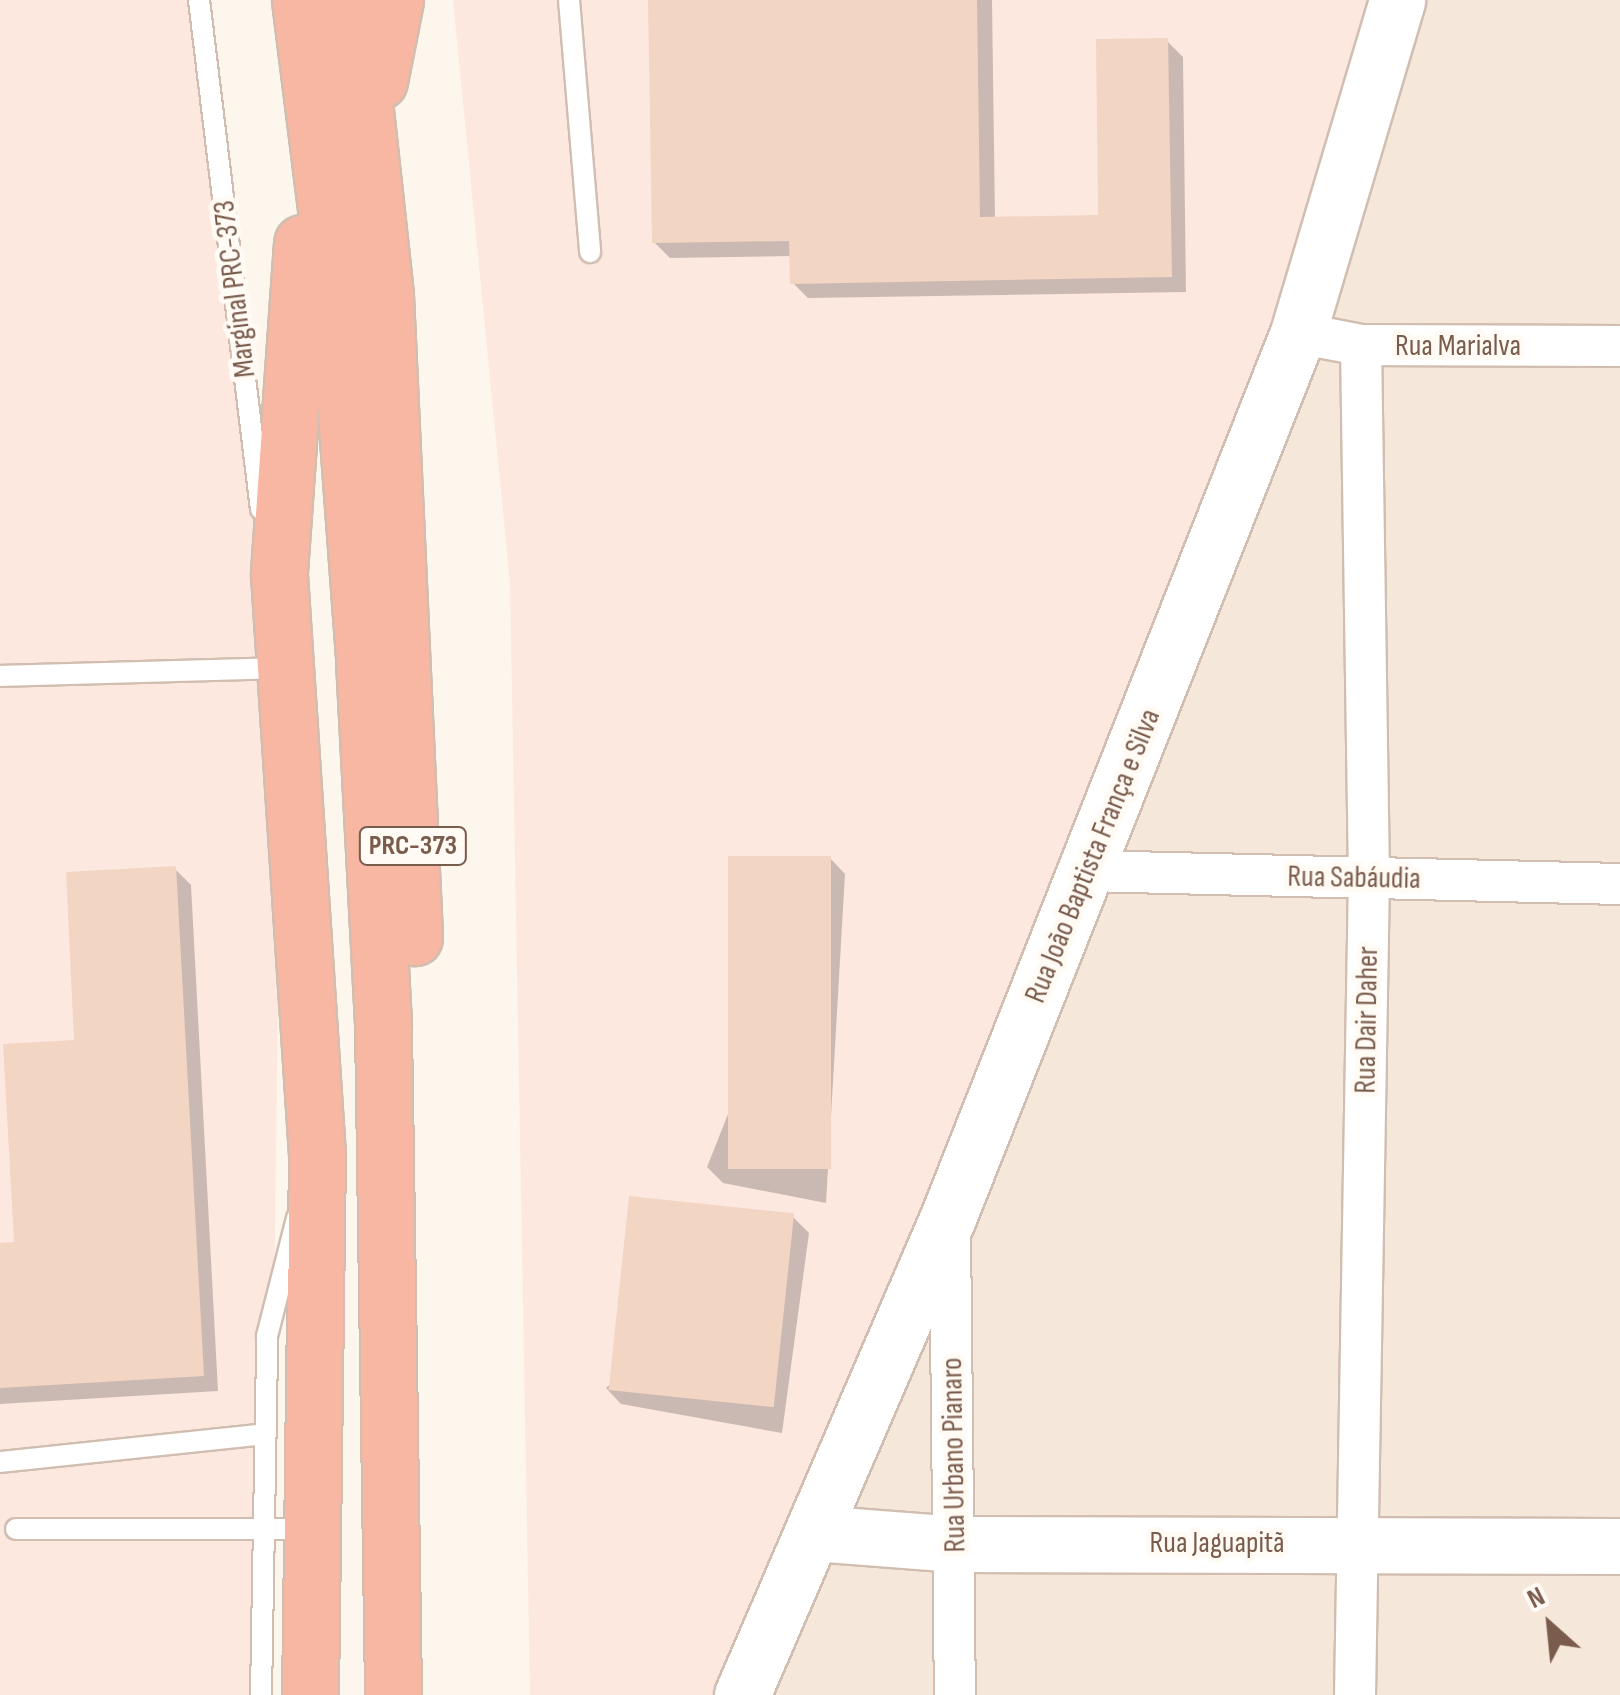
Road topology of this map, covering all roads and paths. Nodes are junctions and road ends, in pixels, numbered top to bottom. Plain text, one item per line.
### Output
1 (199, 0) edge
2 (353, 0) edge
3 (395, 0) edge
4 (569, 0) edge
5 (1397, 0) edge
6 (302, 13) edge
7 (370, 128) junction
8 (590, 252) dead end
9 (1298, 333) junction
10 (1362, 345) junction
11 (1620, 346) edge
12 (279, 575) junction
13 (284, 668) junction
14 (0, 676) edge
15 (1088, 871) junction
16 (1369, 878) junction
17 (1620, 884) edge
18 (317, 1154) junction
19 (949, 1214) junction
20 (265, 1434) junction
21 (0, 1462) edge
22 (288, 1528) junction
23 (16, 1529) dead end
24 (814, 1533) junction
25 (1362, 1543) junction
26 (957, 1544) junction
27 (1620, 1546) edge
28 (262, 1695) edge
29 (310, 1695) edge
30 (393, 1695) edge
31 (427, 1695) edge
32 (742, 1695) edge
33 (955, 1695) edge
34 (1355, 1695) edge

1 - 12 lane, Marginal PRC-373
2 - 7 highway, PRC-373
3 - 7 highway
4 - 8 lane
5 - 9 main road, Rua João Baptista França e Silva
6 - 12 highway
6 - 30 highway, PRC-373
7 - 31 highway, PRC-373
9 - 10 street, Rua Marialva
9 - 15 main road, Rua João Baptista França e Silva
10 - 11 street, Rua Marialva
10 - 16 street, Rua Dair Daher
12 - 13 highway
13 - 14 lane
13 - 18 highway
15 - 16 street, Rua Sabáudia
15 - 19 main road, Rua João Baptista França e Silva
16 - 17 street, Rua Sabáudia
16 - 25 street, Rua Dair Daher
18 - 20 lane
18 - 22 highway
19 - 24 main road, Rua João Baptista França e Silva
19 - 26 street, Rua Urbano Pianaro
20 - 21 lane
20 - 22 lane
22 - 23 lane
22 - 28 lane
22 - 29 highway
24 - 26 main road, Rua Jaguapitã
24 - 32 main road, Rua João Baptista França e Silva
25 - 26 main road, Rua Jaguapitã
25 - 27 main road, Rua Jaguapitã
25 - 34 street, Rua Dair Daher
26 - 33 street, Rua Urbano Pianaro

